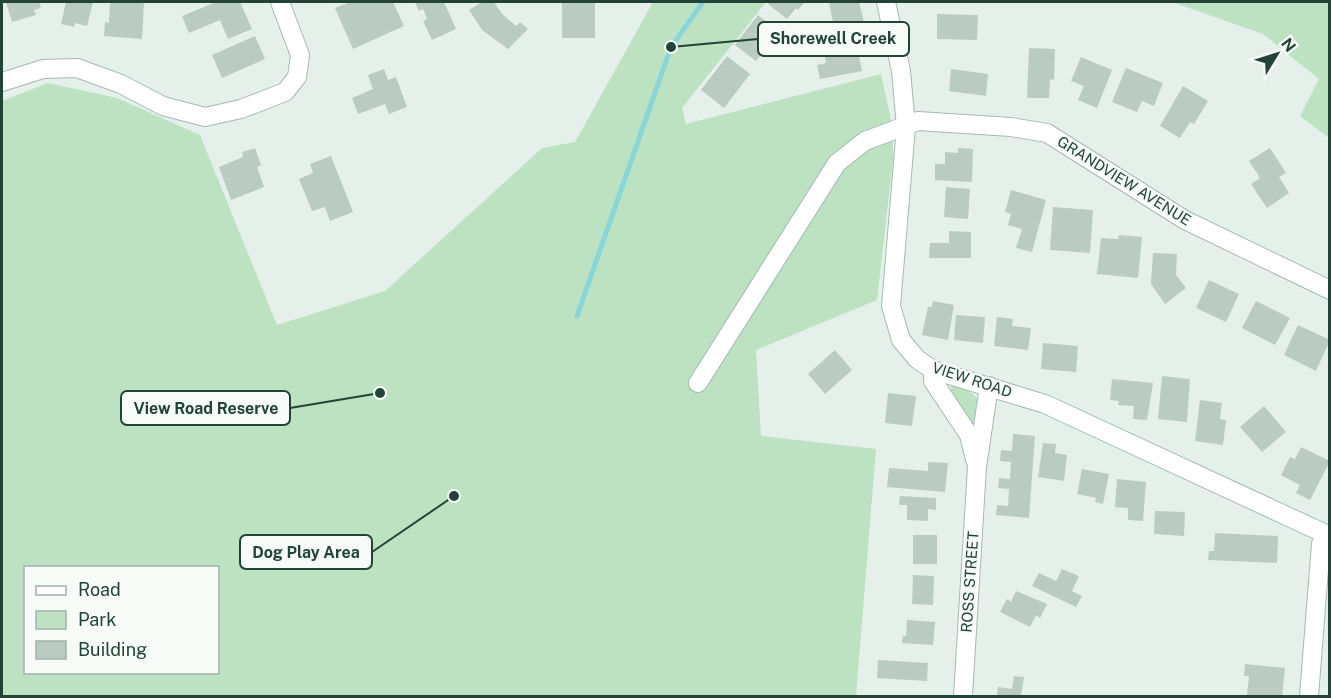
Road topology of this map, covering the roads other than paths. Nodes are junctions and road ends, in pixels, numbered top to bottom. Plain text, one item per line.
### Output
1 (280, 2) edge
2 (886, 2) edge
3 (2, 82) edge
4 (906, 127) junction
5 (1329, 290) edge
6 (933, 370) junction
7 (698, 382) dead end
8 (989, 386) junction
9 (977, 467) junction
10 (1328, 535) edge
11 (963, 696) edge
12 (1309, 696) edge

1 - 3 street
2 - 4 street, VIEW ROAD
4 - 5 street, GRANDVIEW AVENUE
4 - 6 street, VIEW ROAD
4 - 7 street, GRANDVIEW AVENUE
6 - 8 street, VIEW ROAD
6 - 9 street, ROSS STREET
8 - 9 street, ROSS STREET
8 - 10 street, VIEW ROAD
9 - 11 street, ROSS STREET
10 - 12 street

